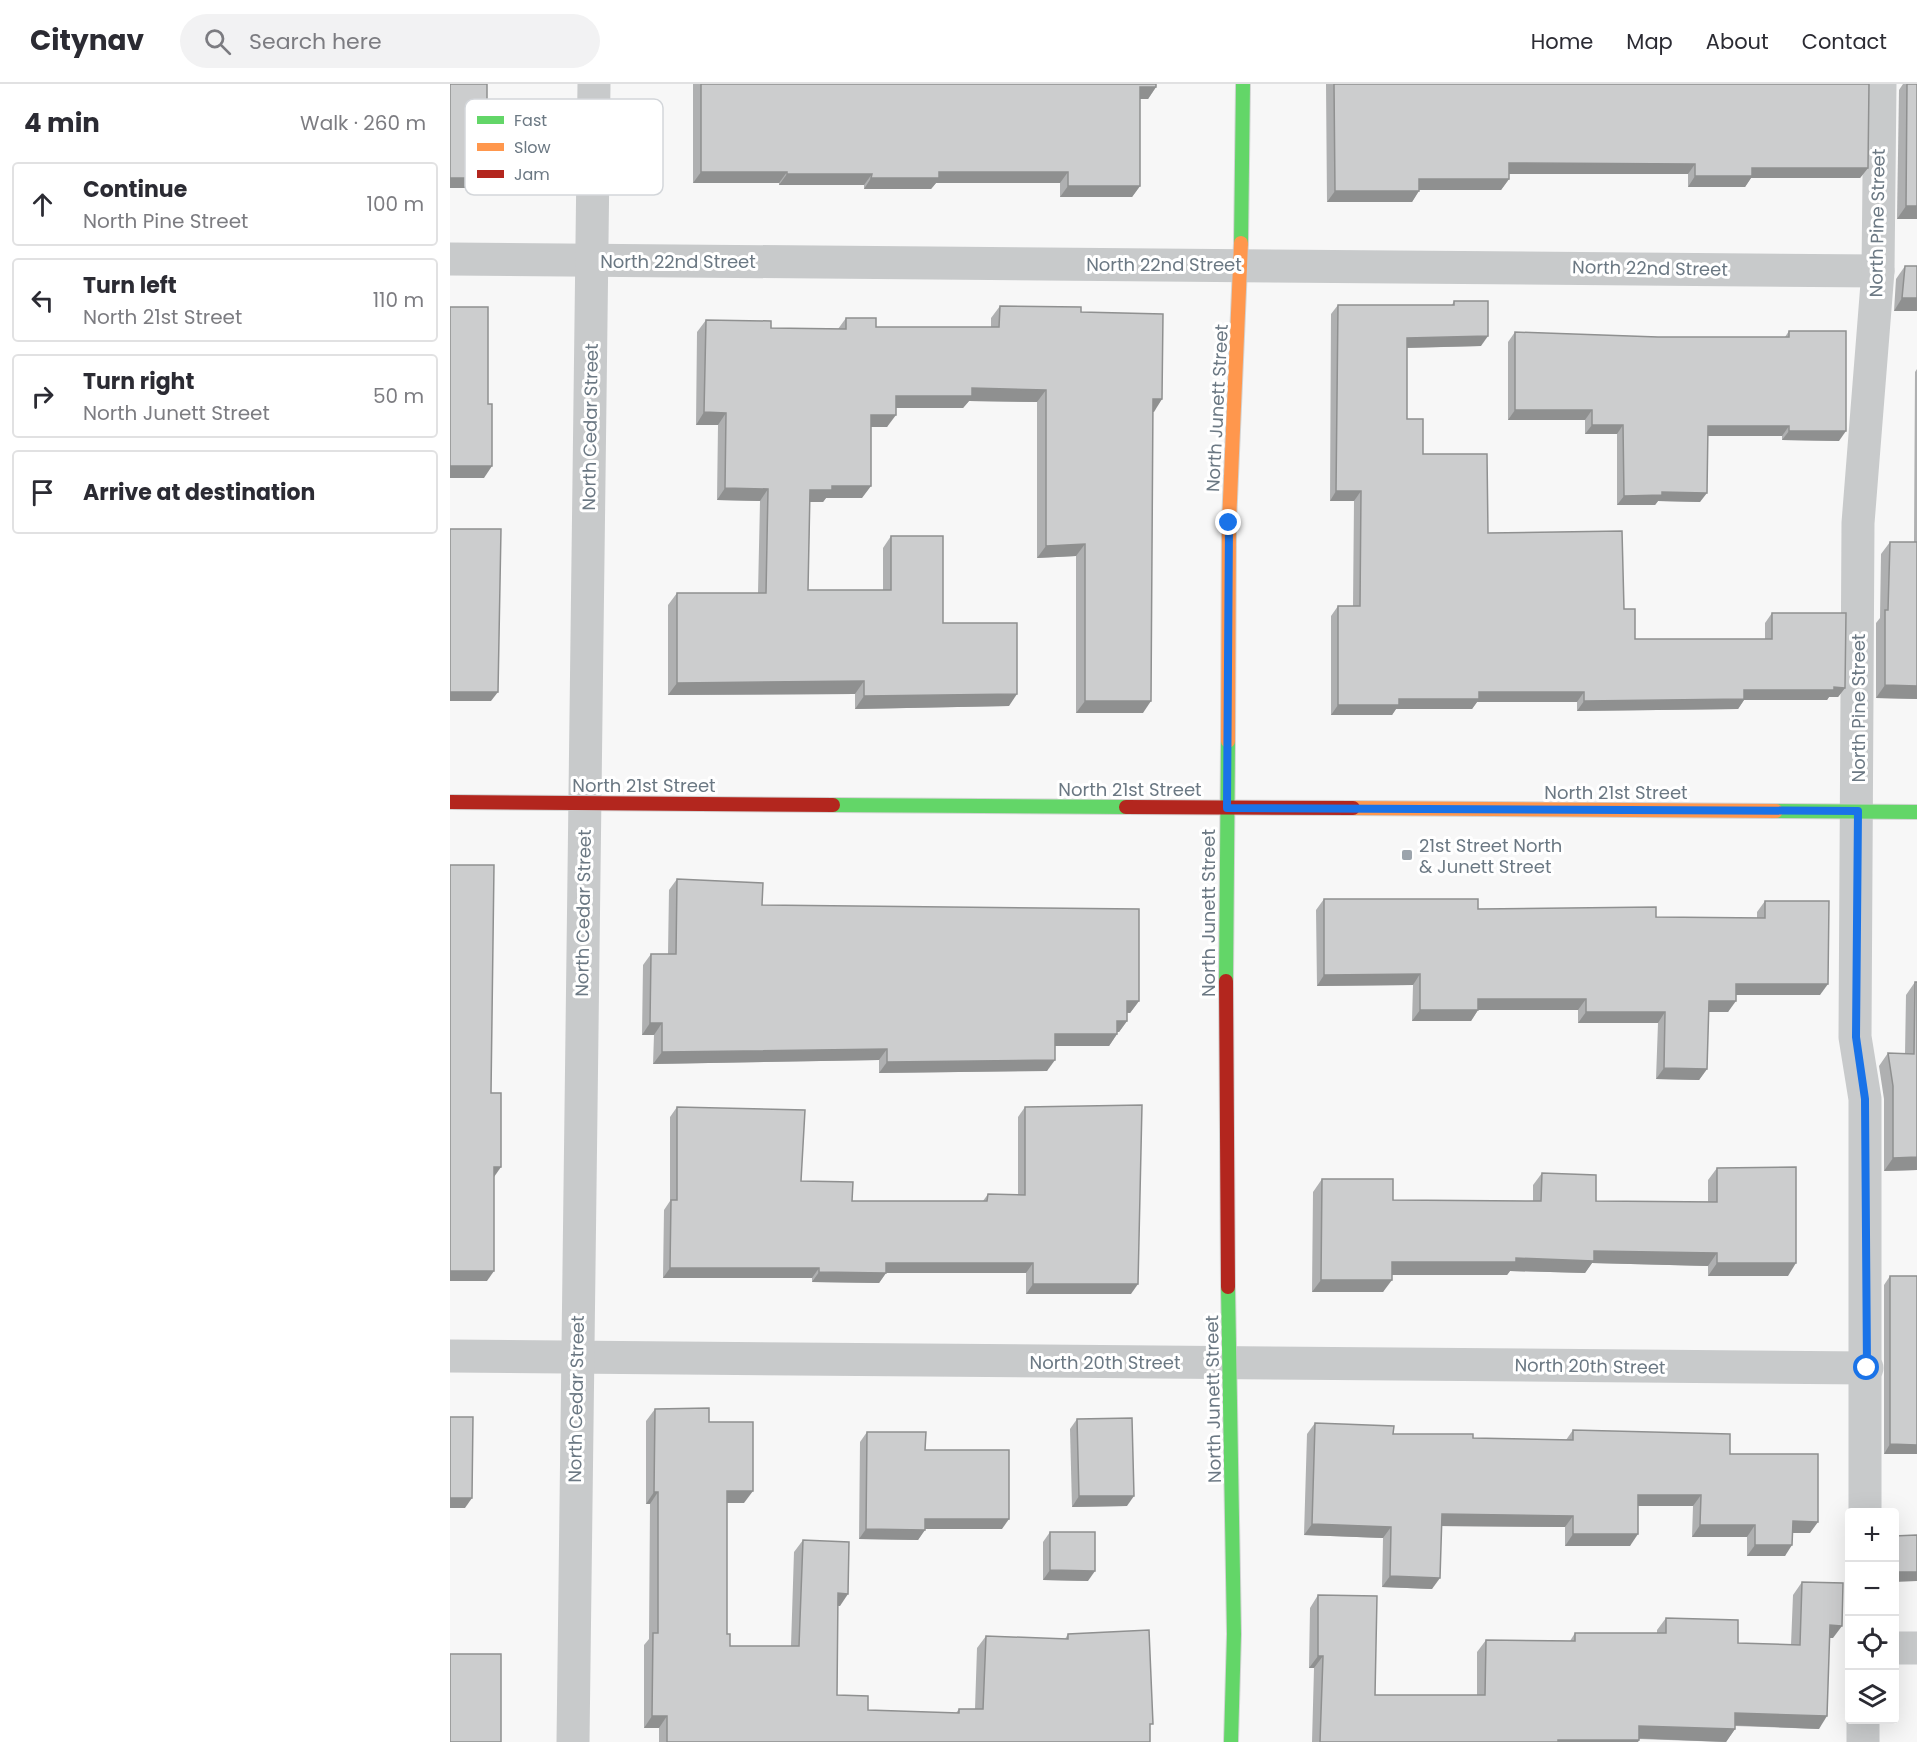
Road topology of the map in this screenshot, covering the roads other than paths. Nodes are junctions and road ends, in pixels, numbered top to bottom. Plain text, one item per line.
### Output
1 (594, 84) edge
2 (1243, 84) edge
3 (1880, 84) edge
4 (594, 99) edge
5 (593, 195) edge
6 (450, 259) edge
7 (592, 261) junction
8 (1241, 264) junction
9 (1878, 271) junction
10 (450, 802) edge
11 (584, 803) junction
12 (1227, 808) junction
13 (1858, 811) junction
14 (1917, 812) edge
15 (450, 1356) edge
16 (577, 1357) junction
17 (1231, 1363) junction
18 (1867, 1368) junction
19 (1865, 1508) edge
20 (1899, 1648) edge
21 (1917, 1648) edge
22 (1863, 1724) edge
23 (573, 1742) edge
24 (1231, 1742) edge
25 (1863, 1742) edge

1 - 4 street, North Cedar Street
2 - 8 street, North Junett Street
3 - 9 street, North Pine Street
5 - 7 street, North Cedar Street
6 - 7 street, North 22nd Street
7 - 8 street, North 22nd Street
7 - 11 street, North Cedar Street
8 - 9 street, North 22nd Street
8 - 12 street, North Junett Street
9 - 13 street, North Pine Street
10 - 11 street, North 21st Street
11 - 12 street, North 21st Street
11 - 16 street, North Cedar Street
12 - 13 street, North 21st Street
12 - 17 street, North Junett Street
13 - 14 street, North 21st Street
13 - 18 street, North Pine Street
15 - 16 street, North 20th Street
16 - 17 street, North 20th Street
16 - 23 street, North Cedar Street
17 - 18 street, North 20th Street
17 - 24 street, North Junett Street
18 - 19 street, North Pine Street
20 - 21 street
22 - 25 street

